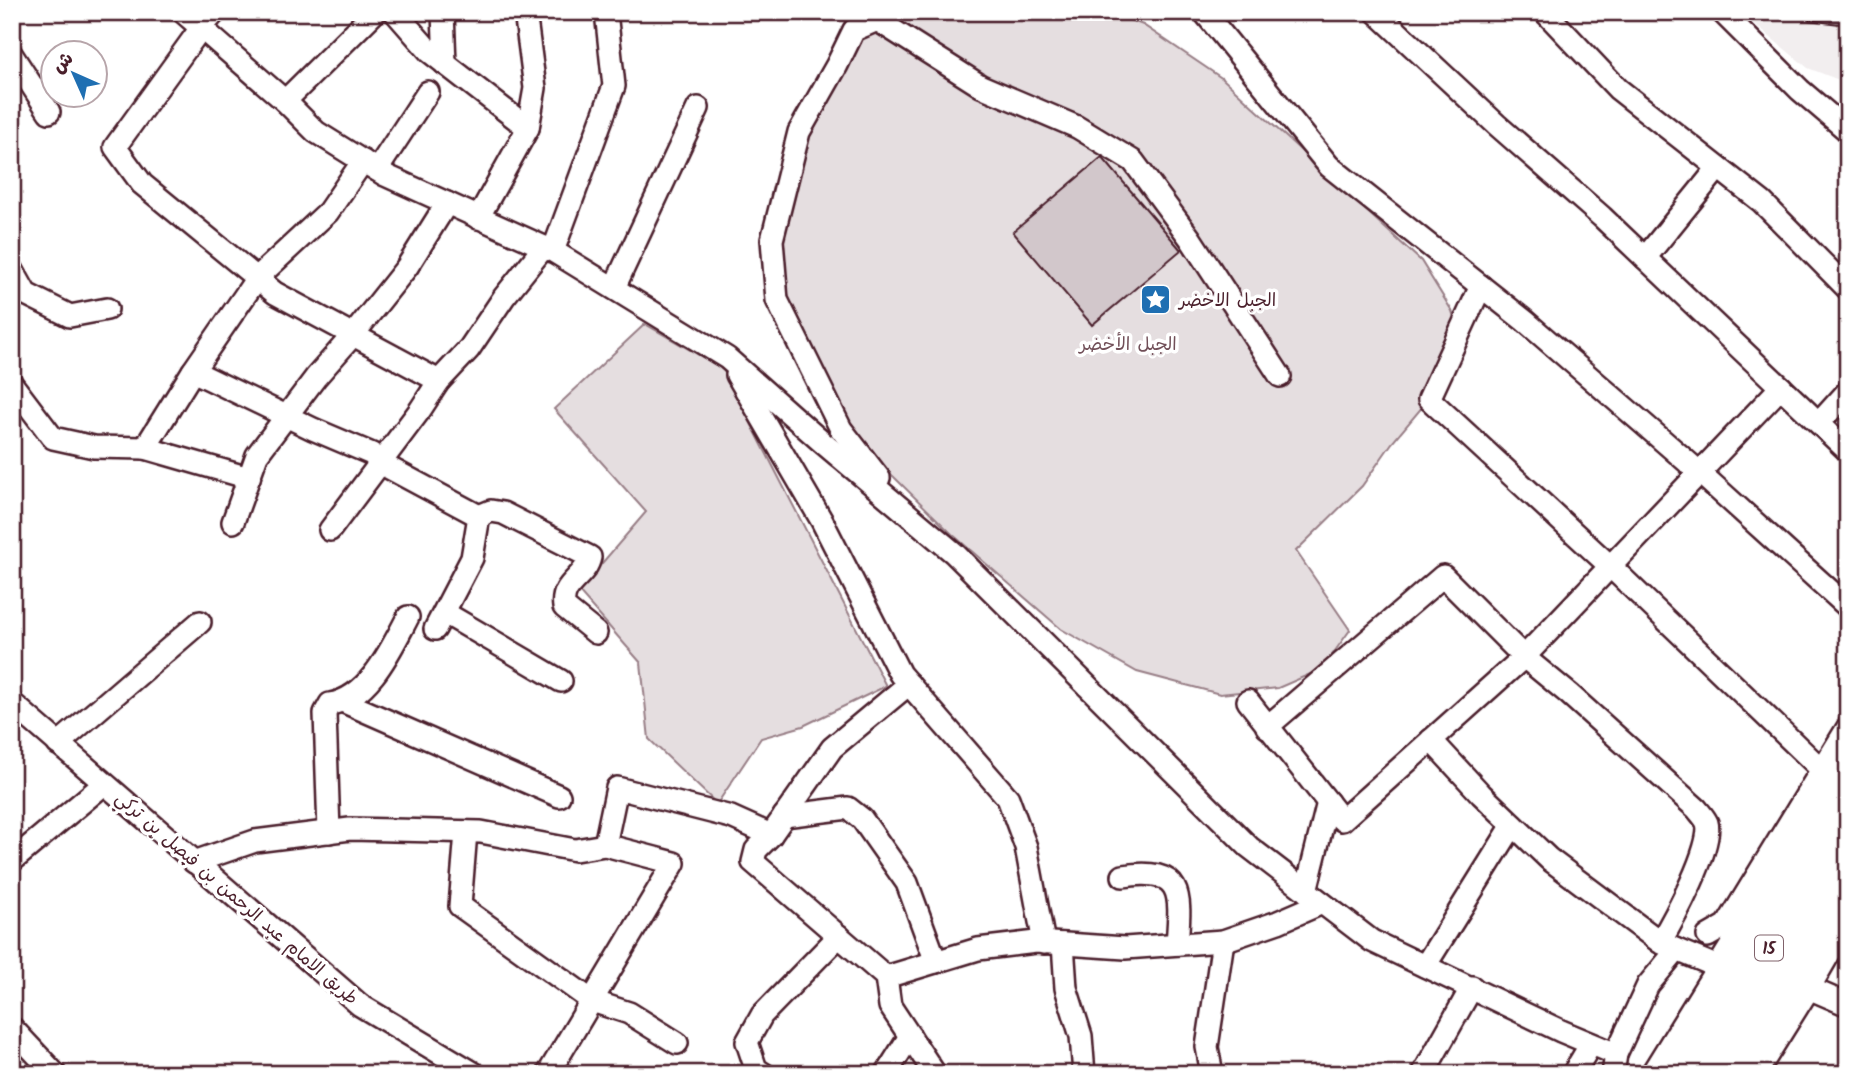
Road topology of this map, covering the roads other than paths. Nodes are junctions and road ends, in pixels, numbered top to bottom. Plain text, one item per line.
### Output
1 (183, 12) edge
2 (375, 12) edge
3 (395, 12) edge
4 (443, 12) edge
5 (525, 12) edge
6 (606, 12) edge
7 (1204, 12) edge
8 (1376, 12) edge
9 (1545, 12) edge
10 (1733, 17) edge
11 (208, 20) edge
12 (12, 55) edge
13 (444, 64) junction
14 (429, 92) dead end
15 (285, 101) junction
16 (698, 108) dead end
17 (49, 112) dead end
18 (528, 128) junction
19 (1848, 131) edge
20 (370, 166) junction
21 (1718, 168) junction
22 (447, 203) junction
23 (478, 218) junction
24 (548, 249) junction
25 (1645, 258) junction
26 (12, 269) edge
27 (257, 278) junction
28 (1481, 286) junction
29 (614, 288) junction
30 (1848, 289) edge
31 (107, 309) dead end
32 (353, 335) junction
33 (727, 358) junction
34 (193, 371) junction
35 (1280, 376) dead end
36 (439, 381) junction
37 (12, 384) edge
38 (1782, 387) junction
39 (1848, 391) edge
40 (286, 416) junction
41 (1819, 423) junction
42 (145, 448) junction
43 (1848, 451) edge
44 (380, 463) junction
45 (1699, 472) junction
46 (249, 478) junction
47 (906, 513) junction
48 (479, 516) junction
49 (233, 522) dead end
50 (330, 530) dead end
51 (1611, 566) junction
52 (1848, 607) edge
53 (408, 617) dead end
54 (200, 622) dead end
55 (596, 633) dead end
56 (1524, 657) junction
57 (561, 681) dead end
58 (909, 684) junction
59 (342, 701) junction
60 (1248, 701) dead end
61 (12, 703) edge
62 (1268, 727) junction
63 (1848, 727) edge
64 (1432, 740) junction
65 (58, 744) junction
66 (1836, 772) edge
67 (104, 784) junction
68 (559, 796) dead end
69 (1328, 802) junction
70 (784, 816) junction
71 (1848, 822) edge
72 (1513, 825) junction
73 (329, 832) junction
74 (466, 832) junction
75 (771, 835) junction
76 (605, 845) junction
77 (12, 861) edge
78 (194, 862) junction
79 (1848, 872) edge
80 (1123, 876) dead end
81 (1314, 897) junction
82 (1848, 909) edge
83 (839, 936) junction
84 (1708, 936) dead end
85 (1848, 938) edge
86 (1223, 941) junction
87 (1054, 944) junction
88 (1177, 944) junction
89 (1669, 946) junction
90 (936, 962) junction
91 (1425, 965) junction
92 (1723, 969) junction
93 (886, 977) junction
94 (1804, 986) junction
95 (1472, 987) junction
96 (592, 1001) junction
97 (1848, 1004) edge
98 (12, 1028) edge
99 (910, 1036) junction
100 (677, 1043) dead end
101 (1591, 1044) junction
102 (1615, 1064) edge
103 (55, 1074) edge
104 (475, 1074) edge
105 (548, 1074) edge
106 (764, 1074) edge
107 (886, 1074) edge
108 (935, 1074) edge
109 (1084, 1074) edge
110 (1212, 1074) edge
111 (1423, 1074) edge
112 (1573, 1074) edge
113 (1658, 1074) edge
114 (1690, 1074) edge
115 (1719, 1074) edge
116 (1749, 1074) edge

1 - 11 street
2 - 15 street
3 - 13 street
4 - 13 street
5 - 18 street
6 - 24 street
7 - 28 street
8 - 25 street
9 - 21 street
10 - 19 street
11 - 15 street
11 - 27 street
12 - 17 street
13 - 18 street
14 - 20 street
15 - 20 street
16 - 29 street
18 - 23 street
20 - 22 street
20 - 27 street
21 - 25 street
21 - 30 street
22 - 23 street
22 - 32 street
23 - 24 street
24 - 29 street
24 - 36 street
25 - 38 street
26 - 31 street
27 - 32 street
27 - 34 street
28 - 45 street
28 - 51 street
29 - 33 street
32 - 36 street
32 - 40 street
33 - 47 street
33 - 58 street
34 - 40 street
34 - 42 street
35 - 47 street
36 - 44 street
37 - 42 street
38 - 41 street
38 - 45 street
39 - 41 street
40 - 44 street
40 - 46 street
41 - 43 street
42 - 46 street
44 - 48 street
44 - 50 street
45 - 51 street
45 - 52 street
46 - 49 street
47 - 81 street
48 - 55 street
48 - 57 street
51 - 56 street
51 - 66 street
53 - 59 street
54 - 65 street
56 - 62 street
56 - 64 street
56 - 89 street
58 - 70 street
58 - 87 street
59 - 68 street
59 - 73 street
60 - 62 street
61 - 65 street, طريق الامام عبد الرحمن بن فيصل بن تركي
62 - 69 street
63 - 66 street
64 - 69 street
64 - 72 street
65 - 67 street, طريق الامام عبد الرحمن بن فيصل بن تركي
66 - 84 street
66 - 92 highway
67 - 77 street
67 - 78 street, طريق الامام عبد الرحمن بن فيصل بن تركي
69 - 81 street
70 - 75 street
70 - 90 street
71 - 114 highway, 15
72 - 89 street
72 - 91 street
73 - 74 street
73 - 78 street
74 - 76 street
74 - 96 street
75 - 76 street
75 - 83 street
76 - 96 street
78 - 104 street, طريق الامام عبد الرحمن بن فيصل بن تركي
79 - 115 highway, 15
80 - 88 street
81 - 86 street
81 - 91 street
82 - 94 highway
83 - 93 street
83 - 106 street
85 - 94 street
86 - 88 street
86 - 110 street
87 - 88 street
87 - 90 street
87 - 109 street
89 - 92 street
89 - 102 street
90 - 93 street
91 - 95 street
92 - 113 highway
93 - 99 street
94 - 97 street
94 - 116 highway
95 - 101 street
95 - 111 street
96 - 100 street
96 - 105 street
98 - 103 street
99 - 107 street
99 - 108 street
101 - 102 street
101 - 112 street

